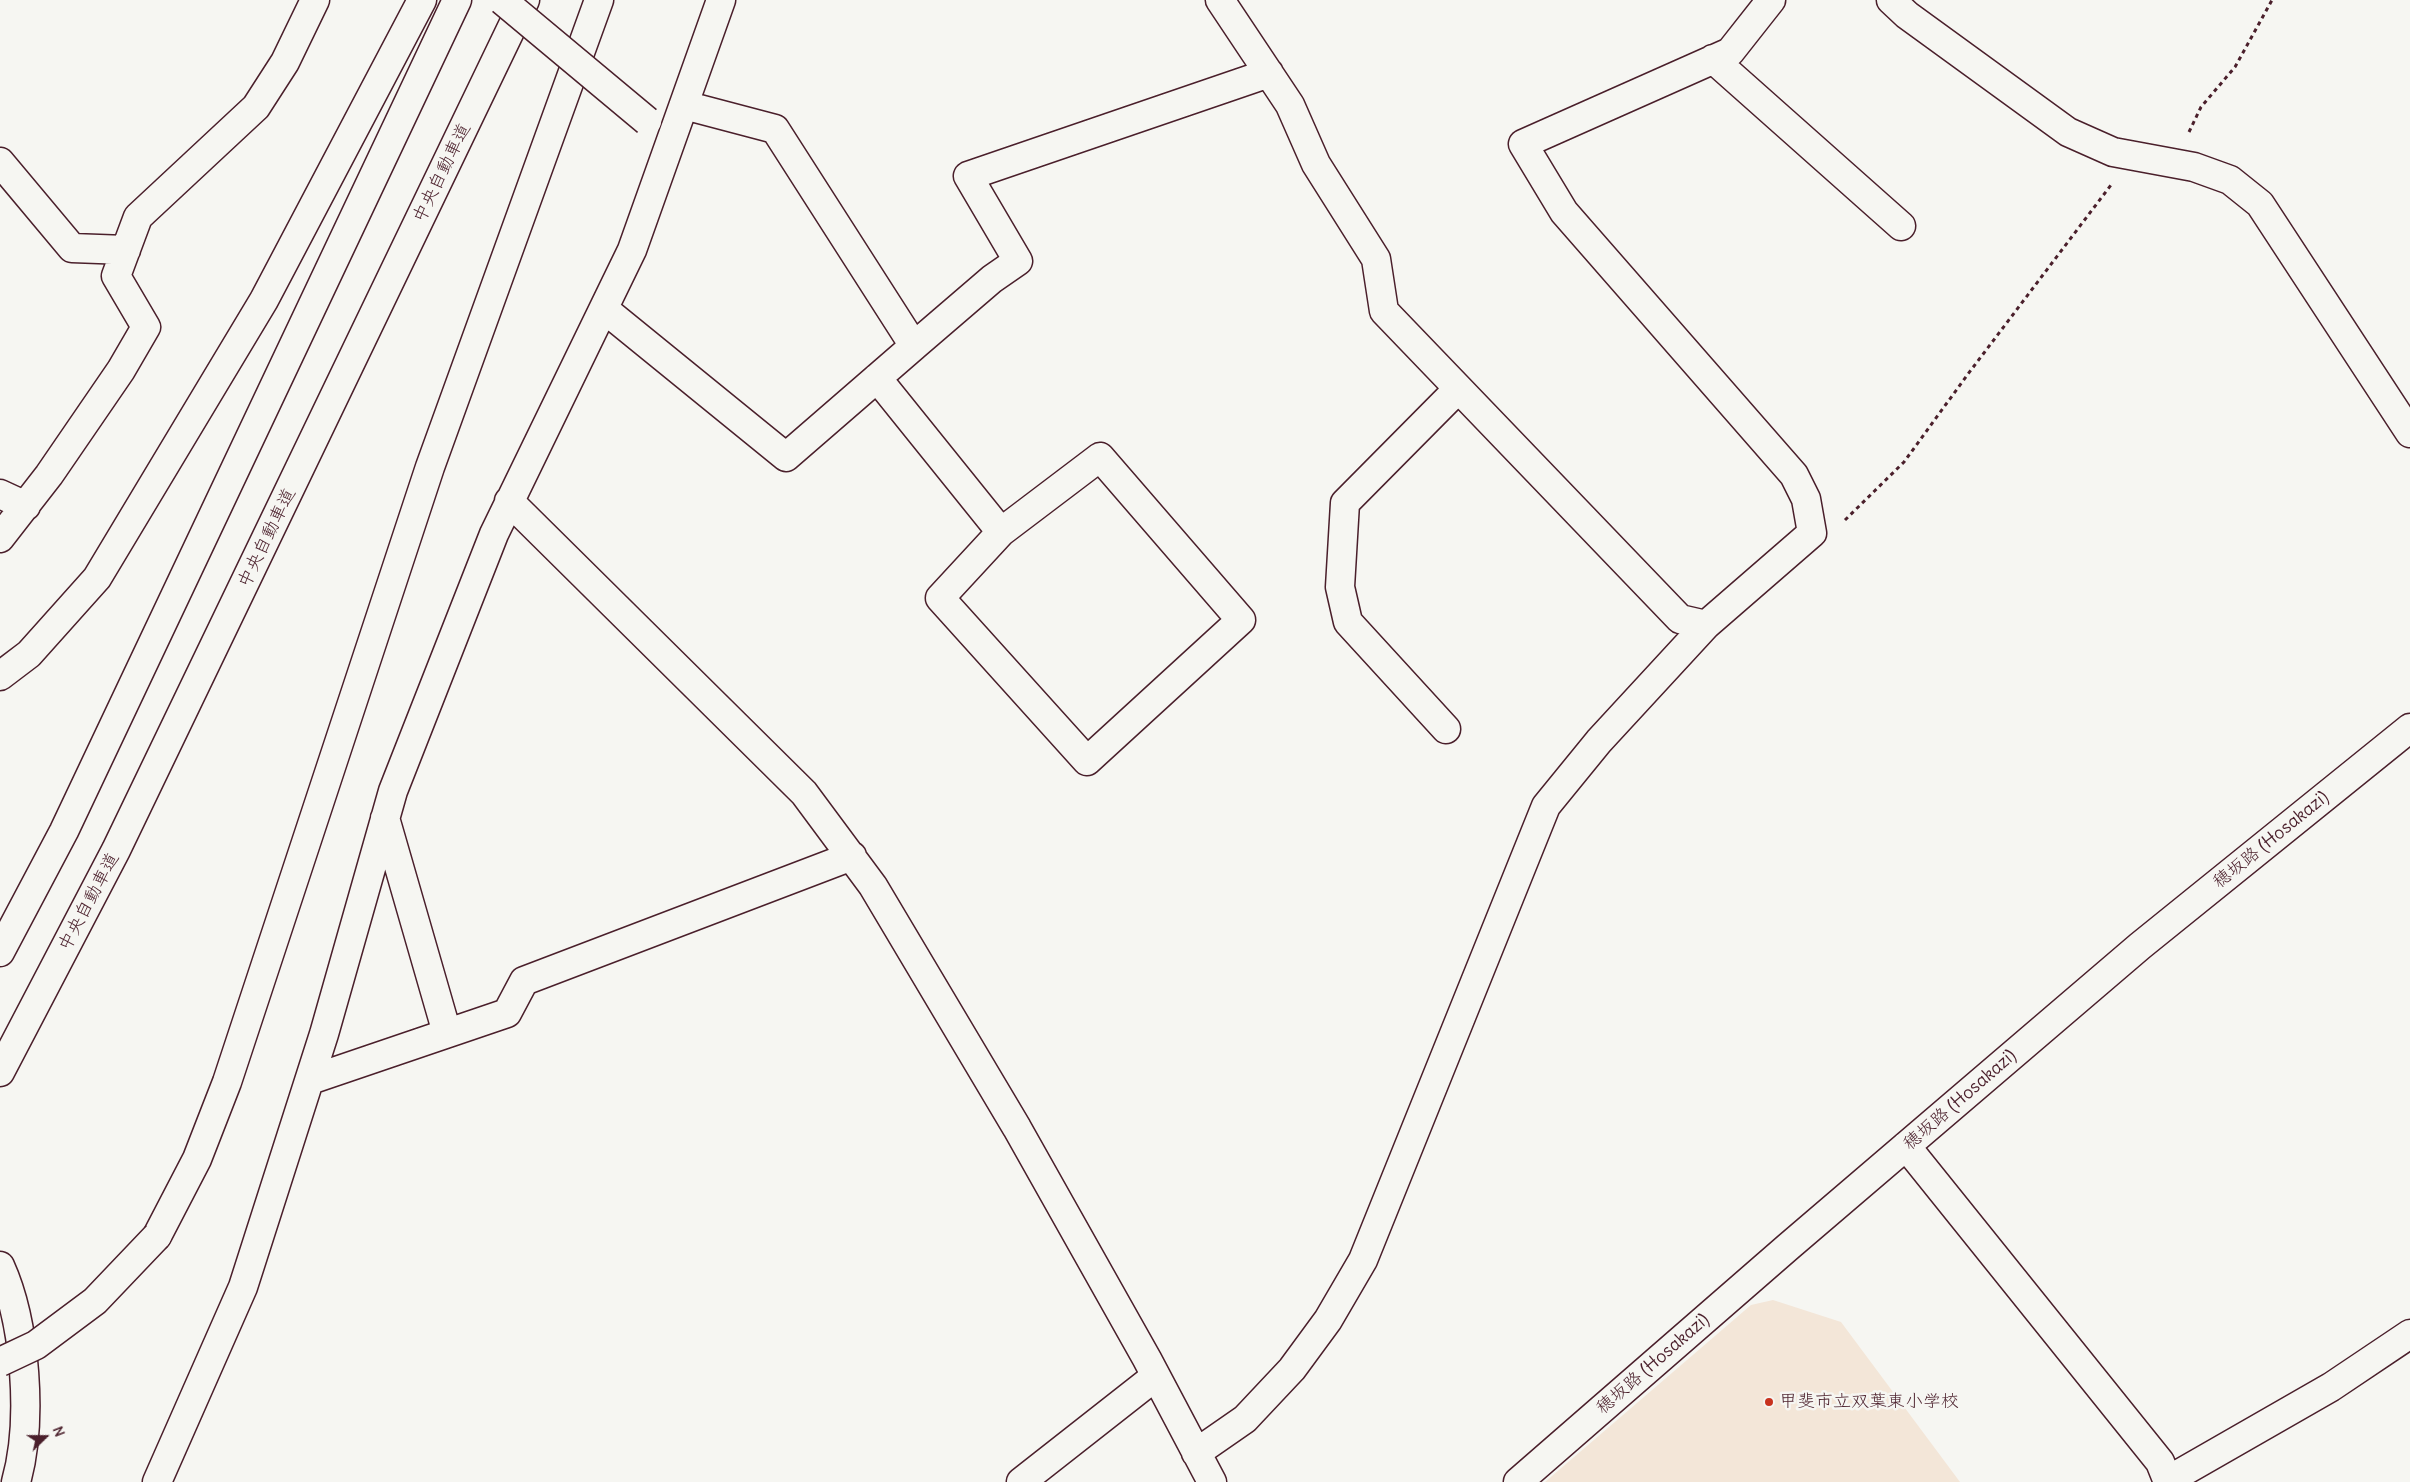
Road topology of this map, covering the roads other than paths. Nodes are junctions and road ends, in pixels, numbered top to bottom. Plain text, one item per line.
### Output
1 (315, 0) edge
2 (422, 0) edge
3 (457, 0) edge
4 (502, 0) edge
5 (525, 0) edge
6 (599, 0) edge
7 (722, 0) edge
8 (1220, 0) edge
9 (1770, 0) edge
10 (1891, 0) edge
11 (1712, 59) junction
12 (1269, 73) junction
13 (684, 105) junction
14 (671, 144) junction
15 (0, 162) edge
16 (1902, 226) dead end
17 (126, 250) junction
18 (604, 309) junction
19 (914, 346) junction
20 (877, 378) junction
21 (1458, 389) junction
22 (2410, 433) edge
23 (0, 494) edge
24 (509, 501) junction
25 (26, 506) junction
26 (1001, 532) junction
27 (0, 538) edge
28 (1706, 625) junction
29 (0, 676) edge
30 (2410, 728) edge
31 (1446, 729) dead end
32 (385, 818) junction
33 (852, 856) junction
34 (0, 952) edge
35 (447, 1033) junction
36 (0, 1072) edge
37 (310, 1080) junction
38 (1906, 1146) junction
39 (1, 1270) edge
40 (2407, 1341) edge
41 (0, 1362) edge
42 (1156, 1376) junction
43 (1196, 1453) junction
44 (2168, 1481) edge
45 (16, 1482) edge
46 (157, 1482) edge
47 (1021, 1482) edge
48 (1212, 1482) edge
49 (1518, 1482) edge

1 - 17 main road
2 - 29 main road
3 - 34 main road
4 - 14 main road, bridge
5 - 36 main road, 中央自動車道
6 - 41 main road, bridge
7 - 13 main road
8 - 12 main road
9 - 11 main road
10 - 22 main road
11 - 16 main road
11 - 28 main road
12 - 19 main road
12 - 21 main road
13 - 14 main road
13 - 19 main road
14 - 18 main road
15 - 17 main road
17 - 25 main road
18 - 20 main road
18 - 24 main road
19 - 20 main road
20 - 26 main road
21 - 28 main road
21 - 31 main road
23 - 25 main road
24 - 32 main road
24 - 33 main road
25 - 27 main road
26 - 26 main road
28 - 43 main road
30 - 38 main road, 穂坂路 (Hosakazi)
32 - 35 main road
32 - 37 main road
33 - 35 main road
33 - 42 main road
35 - 37 main road
37 - 46 main road
38 - 44 main road
38 - 49 main road, 穂坂路 (Hosakazi)
39 - 45 main road
40 - 44 main road
42 - 43 main road
42 - 47 main road
43 - 48 main road

